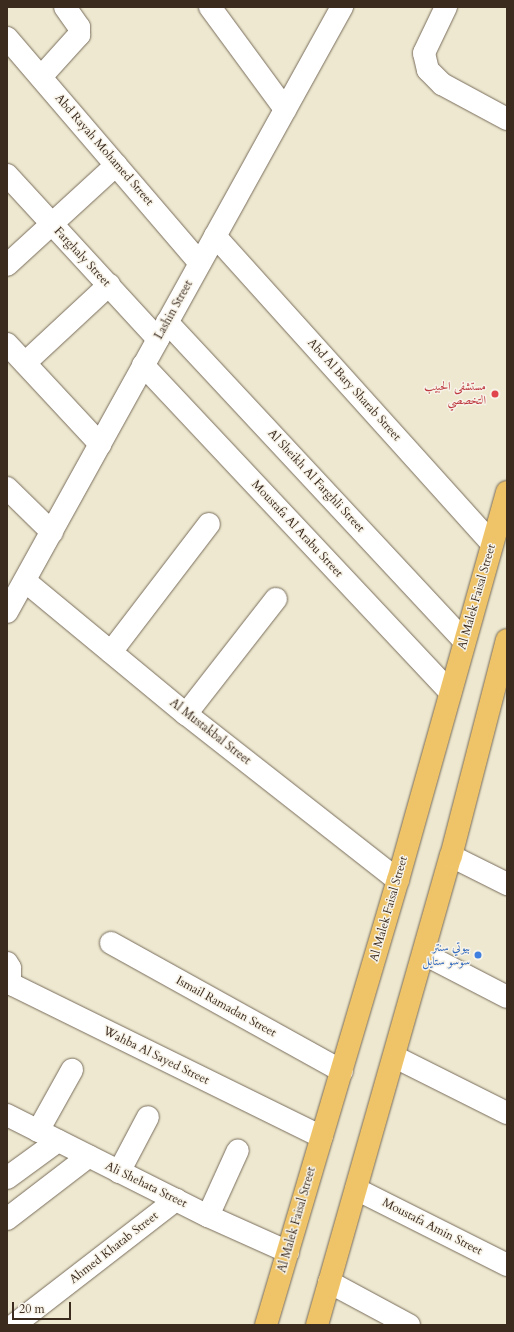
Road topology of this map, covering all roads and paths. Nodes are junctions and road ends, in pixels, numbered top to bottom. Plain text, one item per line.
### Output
1 (65, 7) edge
2 (210, 7) edge
3 (342, 7) edge
4 (446, 7) edge
5 (7, 38) edge
6 (40, 76) junction
7 (285, 109) junction
8 (507, 119) edge
9 (116, 165) junction
10 (7, 175) edge
11 (52, 224) junction
12 (215, 236) junction
13 (200, 263) junction
14 (7, 265) edge
15 (109, 285) junction
16 (163, 331) junction
17 (7, 344) edge
18 (25, 363) junction
19 (143, 365) junction
20 (100, 444) junction
21 (7, 488) edge
22 (507, 492) edge
23 (209, 524) dead end
24 (52, 532) junction
25 (492, 544) junction
26 (25, 581) junction
27 (276, 599) dead end
28 (7, 612) edge
29 (464, 640) junction
30 (507, 640) edge
31 (111, 652) junction
32 (450, 692) junction
33 (500, 693) edge
34 (186, 714) junction
35 (451, 856) junction
36 (398, 880) junction
37 (507, 884) edge
38 (111, 943) dead end
39 (424, 954) junction
40 (7, 963) edge
41 (507, 997) edge
42 (395, 1057) junction
43 (72, 1070) dead end
44 (342, 1071) junction
45 (507, 1113) edge
46 (7, 1115) edge
47 (148, 1116) dead end
48 (38, 1131) junction
49 (322, 1137) junction
50 (58, 1141) junction
51 (238, 1150) dead end
52 (88, 1156) junction
53 (119, 1172) junction
54 (7, 1178) edge
55 (356, 1188) junction
56 (176, 1200) junction
57 (208, 1216) junction
58 (7, 1219) edge
59 (288, 1252) junction
60 (507, 1265) edge
61 (329, 1282) junction
62 (14, 1325) edge
63 (266, 1325) edge
64 (317, 1325) edge
65 (409, 1325) edge

1 - 6 street
2 - 7 street
3 - 7 street, Lashin Street
4 - 8 street
5 - 6 street, Abd Rayah Mohamed Street
6 - 9 street, Abd Rayah Mohamed Street
7 - 12 street, Lashin Street
9 - 11 street
9 - 13 street, Abd Rayah Mohamed Street
10 - 11 street, Farghaly Street
11 - 14 street
11 - 15 street, Farghaly Street
12 - 13 street, Lashin Street
12 - 25 street, Abd Al Bary Sharab Street
13 - 16 street, Lashin Street
15 - 16 street, Farghaly Street
15 - 18 street
16 - 19 street, Lashin Street
16 - 29 street, Al Sheikh Al Farghli Street
17 - 18 street
18 - 20 street
19 - 20 street, Lashin Street
19 - 32 street, Moustafa Al Arabu Street
20 - 24 street, Lashin Street
21 - 24 street
22 - 25 main road, Al Malek Faisal Street
23 - 31 street
24 - 26 street, Lashin Street
25 - 29 main road, Al Malek Faisal Street
26 - 28 street, Lashin Street
26 - 31 street, Al Mustakbal Street
27 - 34 street
29 - 32 main road, Al Malek Faisal Street
30 - 33 main road
31 - 34 street, Al Mustakbal Street
32 - 36 main road, Al Malek Faisal Street
33 - 35 main road
34 - 36 street, Al Mustakbal Street
35 - 37 street
35 - 39 main road
36 - 44 main road, Al Malek Faisal Street
38 - 44 street, Ismail Ramadan Street
39 - 41 street
39 - 42 main road
40 - 49 street, Wahba Al Sayed Street
42 - 45 street
42 - 55 main road
43 - 48 street
44 - 49 main road, Al Malek Faisal Street
46 - 48 street, Ali Shehata Street
47 - 53 street
48 - 50 street, Ali Shehata Street
49 - 59 main road, Al Malek Faisal Street
50 - 52 street, Ali Shehata Street
50 - 54 street
51 - 57 street
52 - 53 street, Ali Shehata Street
52 - 58 street
53 - 56 street, Ali Shehata Street
55 - 60 street, Moustafa Amin Street
55 - 61 main road
56 - 57 street, Ali Shehata Street
56 - 62 street, Ahmed Khatab Street
57 - 59 street, Ali Shehata Street
59 - 63 main road, Al Malek Faisal Street
61 - 64 main road
61 - 65 street

